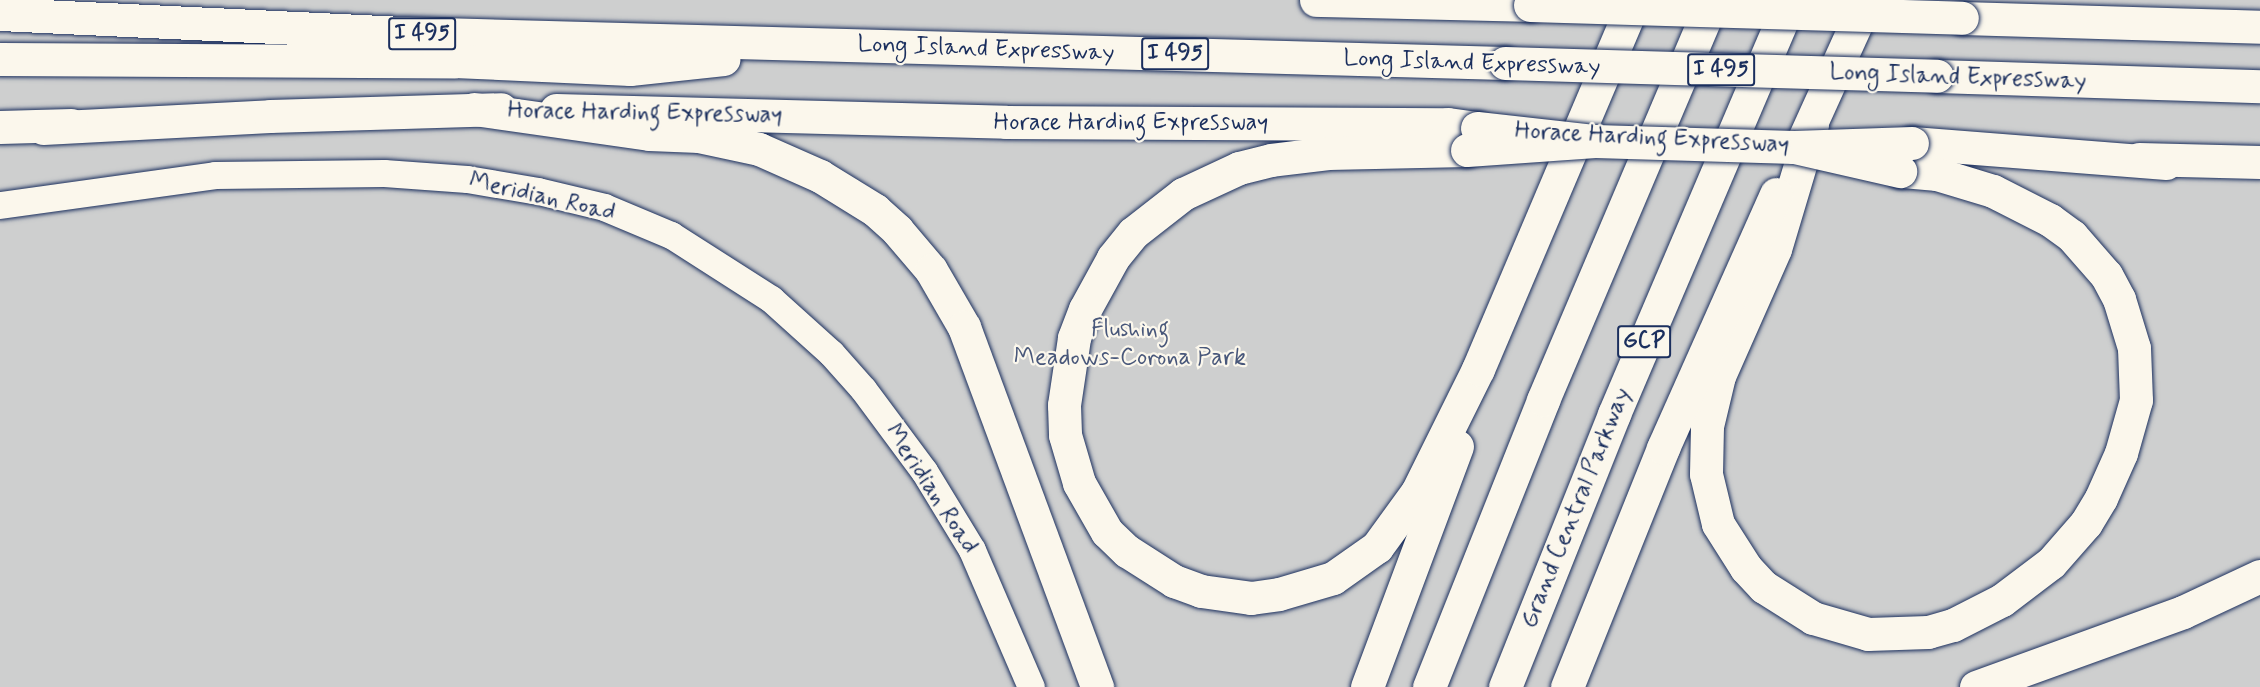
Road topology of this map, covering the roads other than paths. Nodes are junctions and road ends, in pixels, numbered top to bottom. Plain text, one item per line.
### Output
1 (1317, 0) edge
2 (1635, 0) edge
3 (1713, 0) edge
4 (1791, 0) edge
5 (1867, 0) edge
6 (0, 14) edge
7 (2260, 27) edge
8 (844, 45) junction
9 (0, 59) edge
10 (2260, 86) edge
11 (474, 109) junction
12 (71, 125) junction
13 (0, 127) edge
14 (0, 134) edge
15 (1803, 136) junction
16 (1472, 139) junction
17 (1906, 157) junction
18 (2139, 159) junction
19 (2260, 162) edge
20 (2260, 175) edge
21 (0, 205) edge
22 (1478, 369) junction
23 (2260, 576) edge
24 (1031, 687) edge
25 (1097, 687) edge
26 (1367, 687) edge
27 (1429, 687) edge
28 (1505, 687) edge
29 (1567, 687) edge
30 (1976, 687) edge

1 - 7 main road, bridge
2 - 22 main road
3 - 27 main road
4 - 28 main road, Grand Central Parkway / GCP
5 - 15 main road
6 - 8 main road, Long Island Expressway / I 495
8 - 9 main road
8 - 10 main road, Long Island Expressway / I 495, bridge
11 - 12 main road, Horace Harding Expressway
11 - 16 main road, Horace Harding Expressway
11 - 25 main road
12 - 13 main road
12 - 14 main road, Horace Harding Expressway
15 - 16 main road, Horace Harding Expressway, bridge
15 - 17 main road, Horace Harding Expressway, bridge
15 - 17 main road
15 - 29 main road
16 - 22 main road
17 - 18 main road
18 - 19 main road
18 - 20 main road
21 - 24 street, Meridian Road
22 - 26 main road
23 - 30 main road

